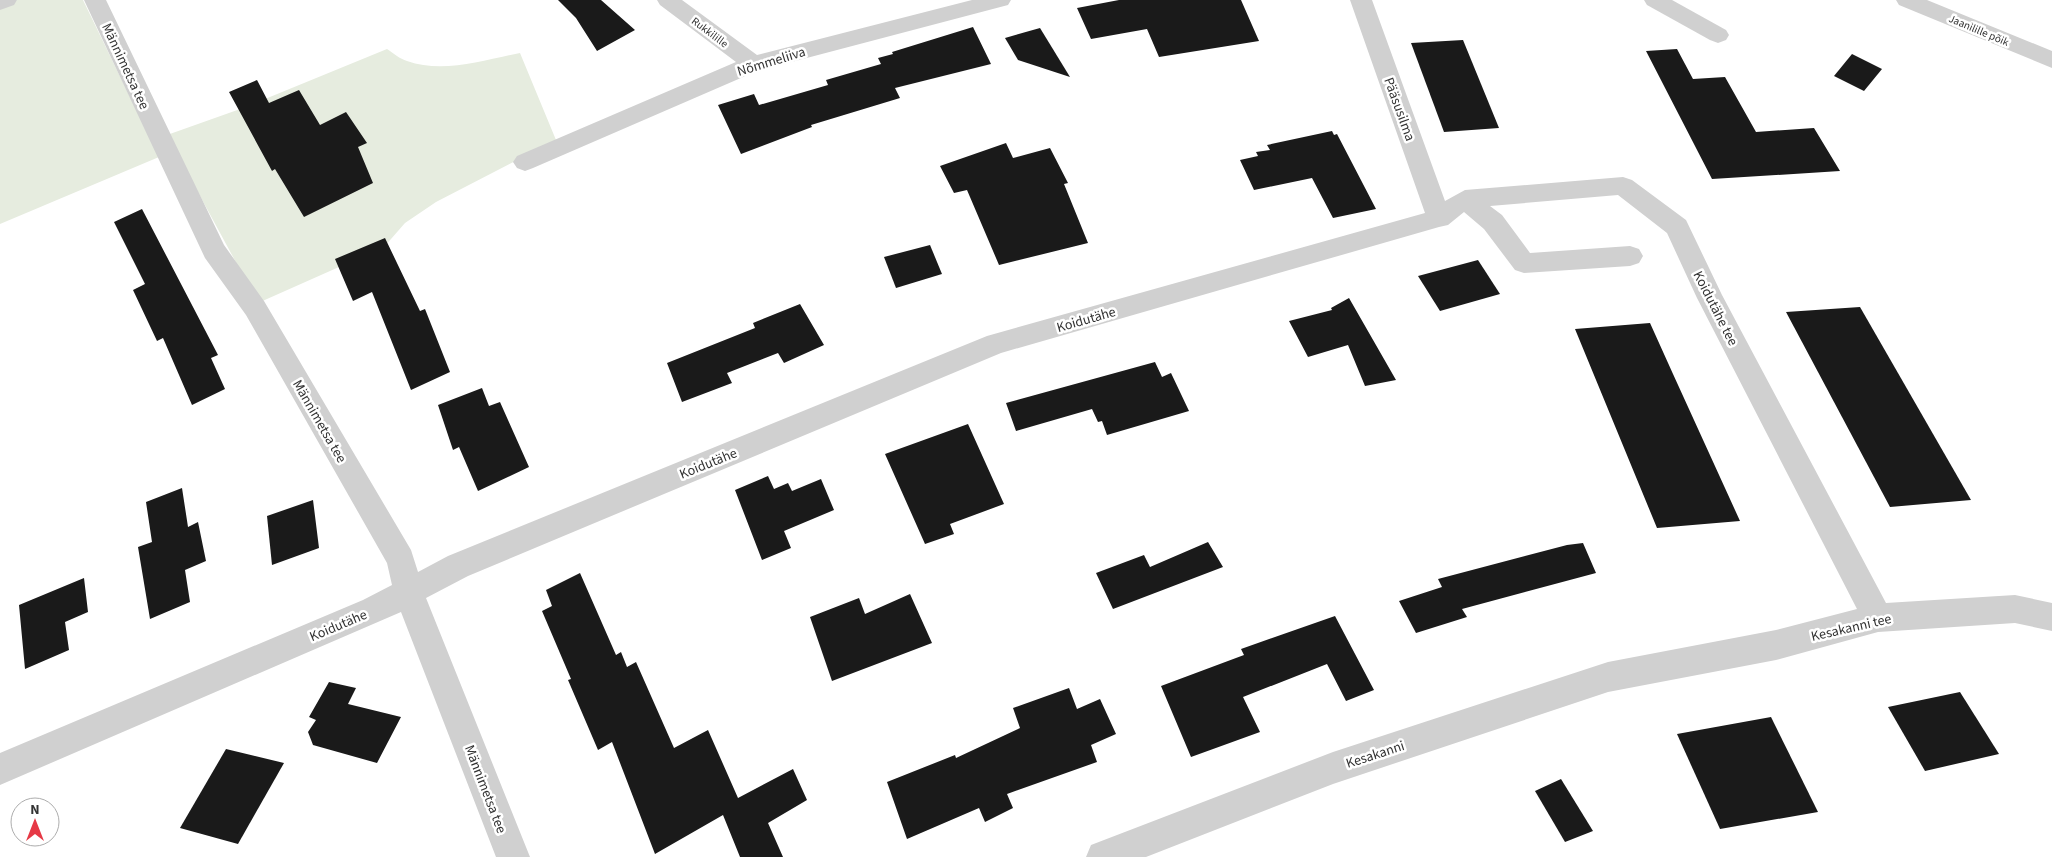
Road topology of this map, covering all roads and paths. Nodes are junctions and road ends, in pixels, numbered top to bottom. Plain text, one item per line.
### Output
1 (6, 0) edge
2 (95, 0) edge
3 (668, 0) edge
4 (1000, 0) edge
5 (1360, 0) edge
6 (1655, 0) edge
7 (1907, 0) edge
8 (0, 3) edge
9 (1718, 35) dead end
10 (2052, 60) edge
11 (753, 64) junction
12 (524, 162) dead end
13 (1465, 199) junction
14 (1439, 218) junction
15 (1630, 256) dead end
16 (408, 592) junction
17 (2052, 617) edge
18 (1878, 618) junction
19 (1652, 669) joint
20 (0, 769) edge
21 (513, 857) edge
22 (1103, 857) edge

1 - 8 street
2 - 16 street, Männimetsa tee
3 - 11 street, Rukkilille
4 - 11 street, Nõmmeliiva
5 - 14 street, Pääsusilma
6 - 9 street
7 - 10 street, Jaanilille põik
11 - 12 street, Nõmmeliiva
13 - 14 street
13 - 15 street
13 - 18 street, Koidutähe tee
14 - 16 street, Koidutähe
16 - 20 street, Koidutähe
16 - 21 street, Männimetsa tee
17 - 18 street, Kesakanni tee
18 - 19 street, Kesakanni tee
19 - 22 street, Kesakanni

